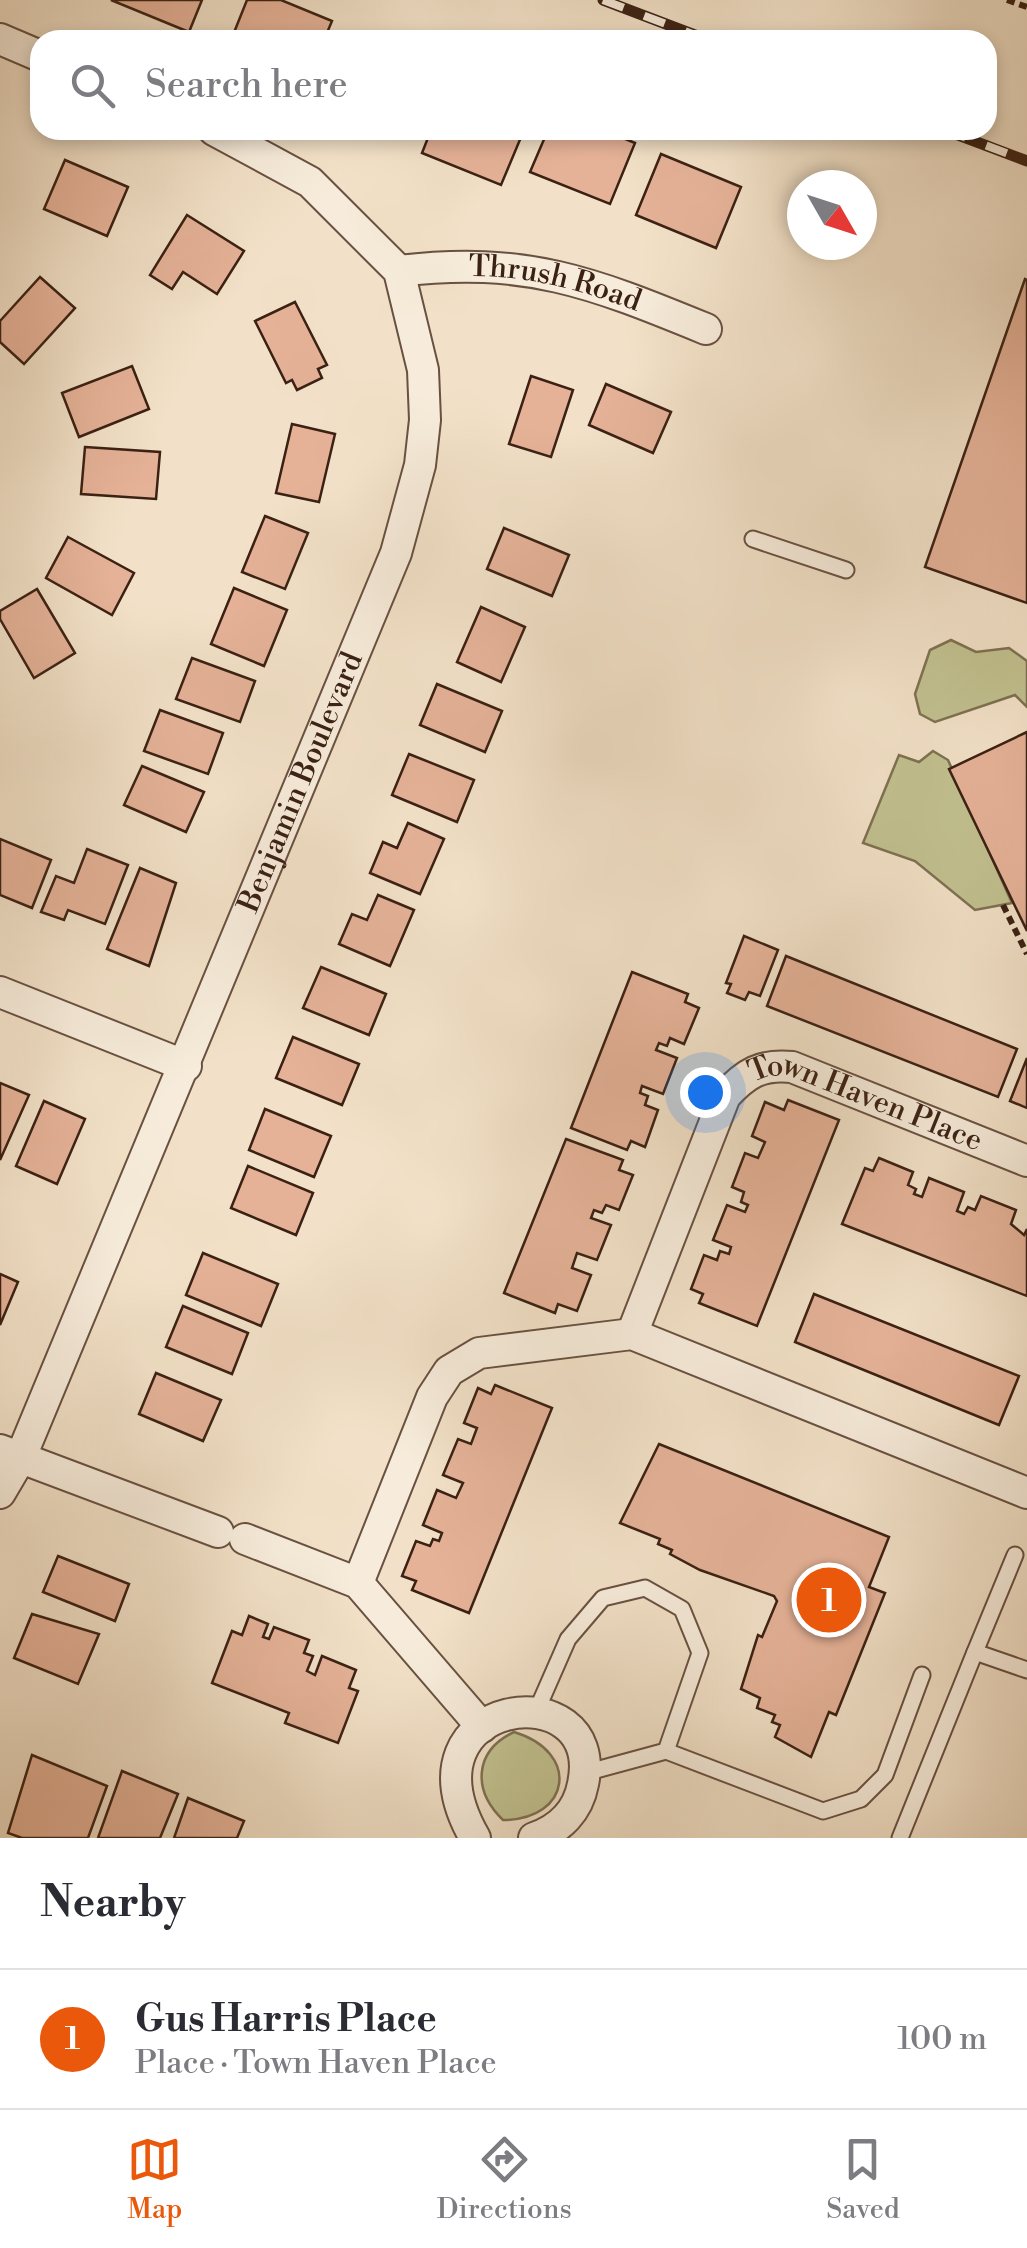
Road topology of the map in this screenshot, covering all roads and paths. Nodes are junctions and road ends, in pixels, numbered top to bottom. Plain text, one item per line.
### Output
1 (1008, 0) edge
2 (1027, 7) edge
3 (0, 39) edge
4 (30, 52) edge
5 (232, 140) edge
6 (399, 271) junction
7 (706, 329) dead end
8 (753, 539) dead end
9 (846, 570) dead end
10 (1003, 905) dead end
11 (1027, 954) edge
12 (0, 992) edge
13 (186, 1066) junction
14 (1027, 1162) edge
15 (632, 1334) junction
16 (10, 1454) edge
17 (0, 1493) edge
18 (1027, 1493) edge
19 (1015, 1556) dead end
20 (358, 1583) junction
21 (974, 1652) junction
22 (1027, 1670) edge
23 (922, 1675) dead end
24 (536, 1712) junction
25 (482, 1727) junction
26 (666, 1751) junction
27 (586, 1774) junction
28 (475, 1838) edge
29 (534, 1838) edge
30 (900, 1838) edge

1 - 2 path
3 - 4 street
5 - 6 street
6 - 7 street, Thrush Road
6 - 13 street, Benjamin Boulevard
8 - 9 lane
10 - 11 path
12 - 13 street
13 - 16 street, Benjamin Boulevard
14 - 15 street, Town Haven Place
15 - 18 street
15 - 20 street
16 - 17 street, Benjamin Boulevard
16 - 20 street
19 - 21 lane
20 - 25 street
21 - 22 lane
21 - 30 lane
23 - 26 lane
24 - 25 street
24 - 26 lane
24 - 27 street
25 - 28 street
26 - 27 lane
27 - 29 street

